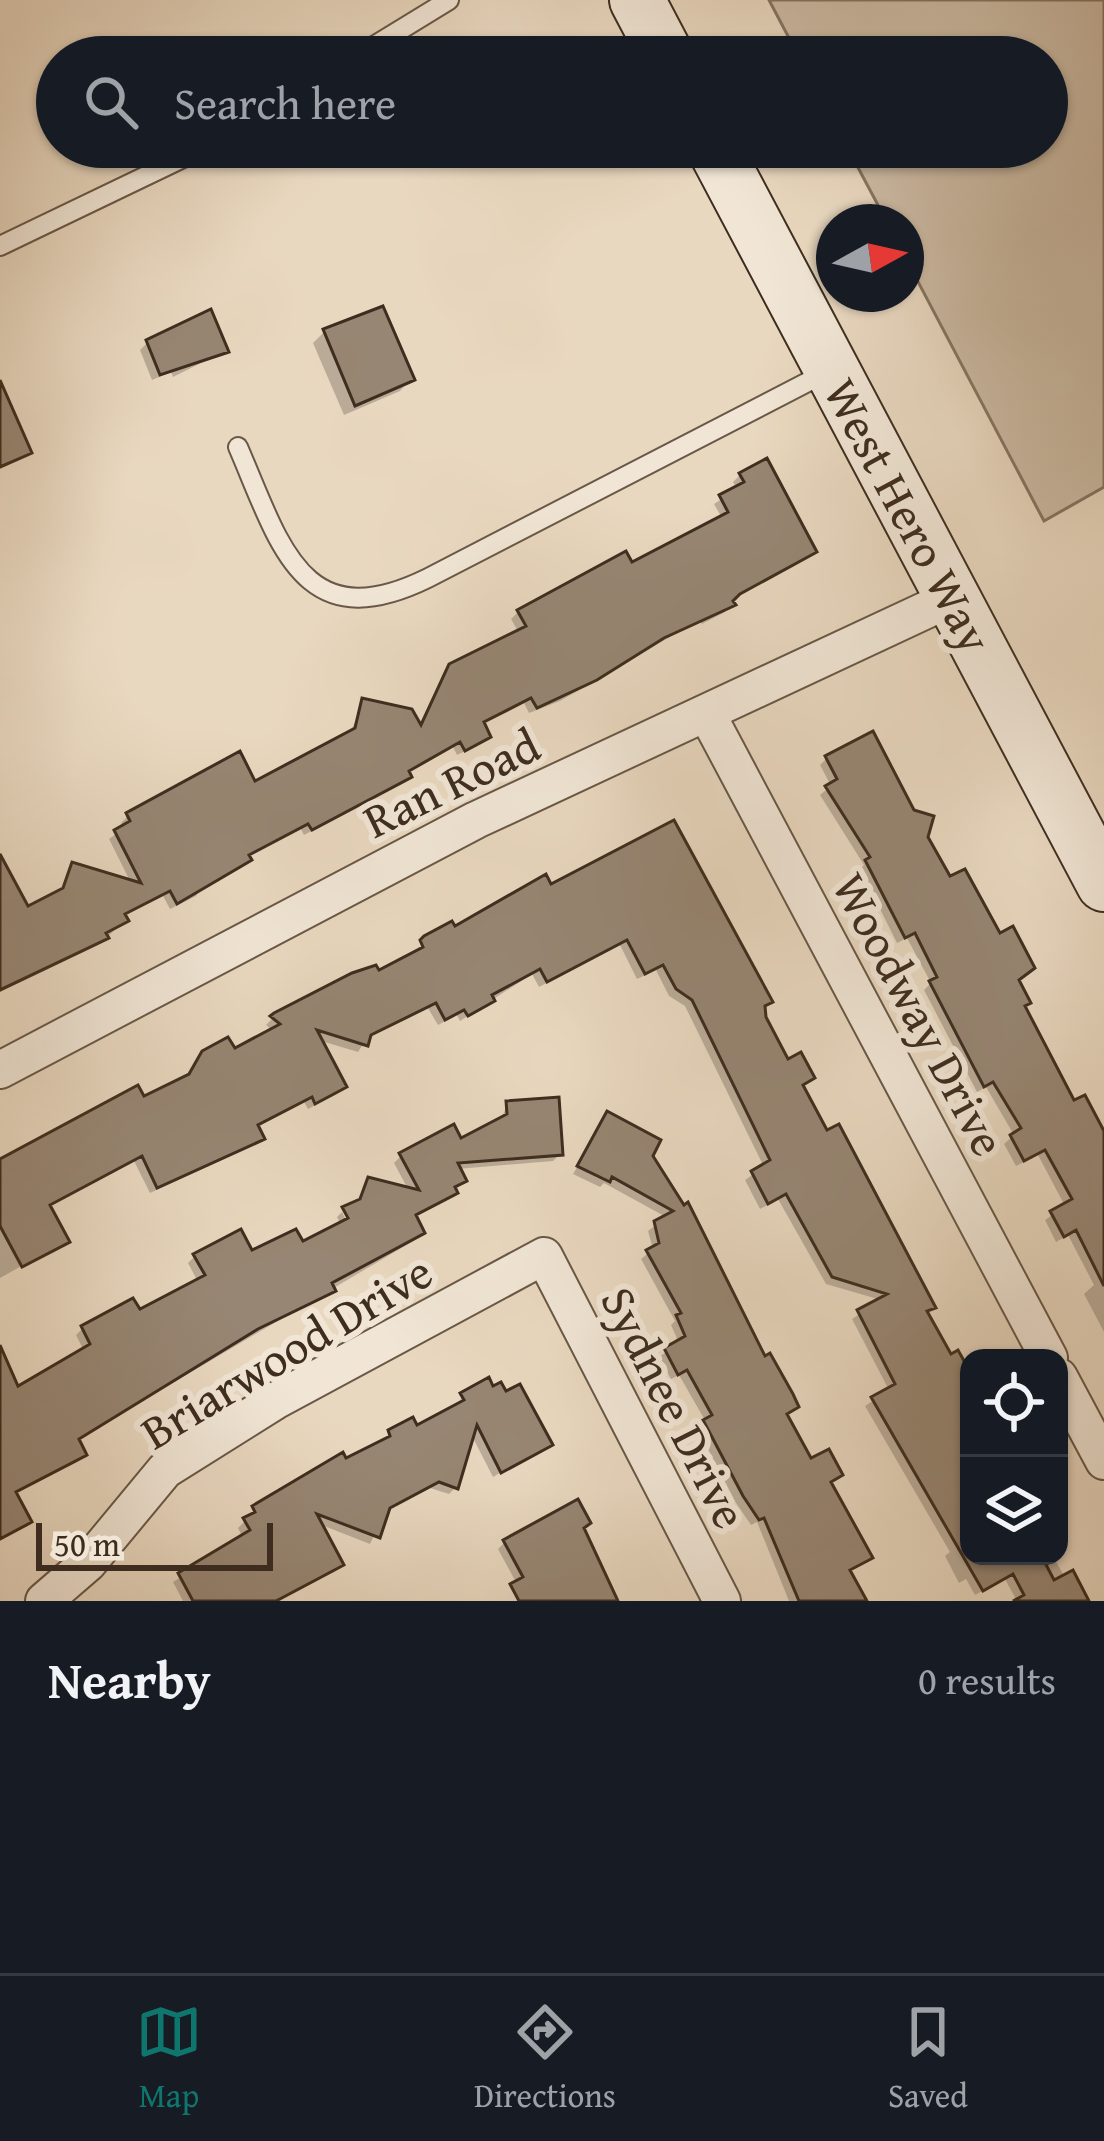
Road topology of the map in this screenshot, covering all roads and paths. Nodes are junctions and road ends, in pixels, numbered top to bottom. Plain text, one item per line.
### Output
1 (449, 0) edge
2 (637, 0) edge
3 (390, 36) edge
4 (656, 36) edge
5 (162, 168) edge
6 (725, 168) edge
7 (0, 246) edge
8 (832, 370) junction
9 (238, 447) dead end
10 (954, 597) junction
11 (706, 714) junction
12 (1104, 884) edge
13 (0, 1070) edge
14 (544, 1256) joint
15 (1044, 1349) edge
16 (1068, 1393) edge
17 (1104, 1461) edge
18 (44, 1601) edge
19 (722, 1601) edge

1 - 3 lane
2 - 4 main road
5 - 7 lane
6 - 8 main road, West Hero Way
8 - 9 lane
8 - 10 main road, West Hero Way
10 - 11 street, Ran Road
10 - 12 main road, West Hero Way
11 - 13 street, Ran Road
11 - 15 street, Woodway Drive
14 - 18 street, Briarwood Drive
14 - 19 street, Sydnee Drive
16 - 17 street

